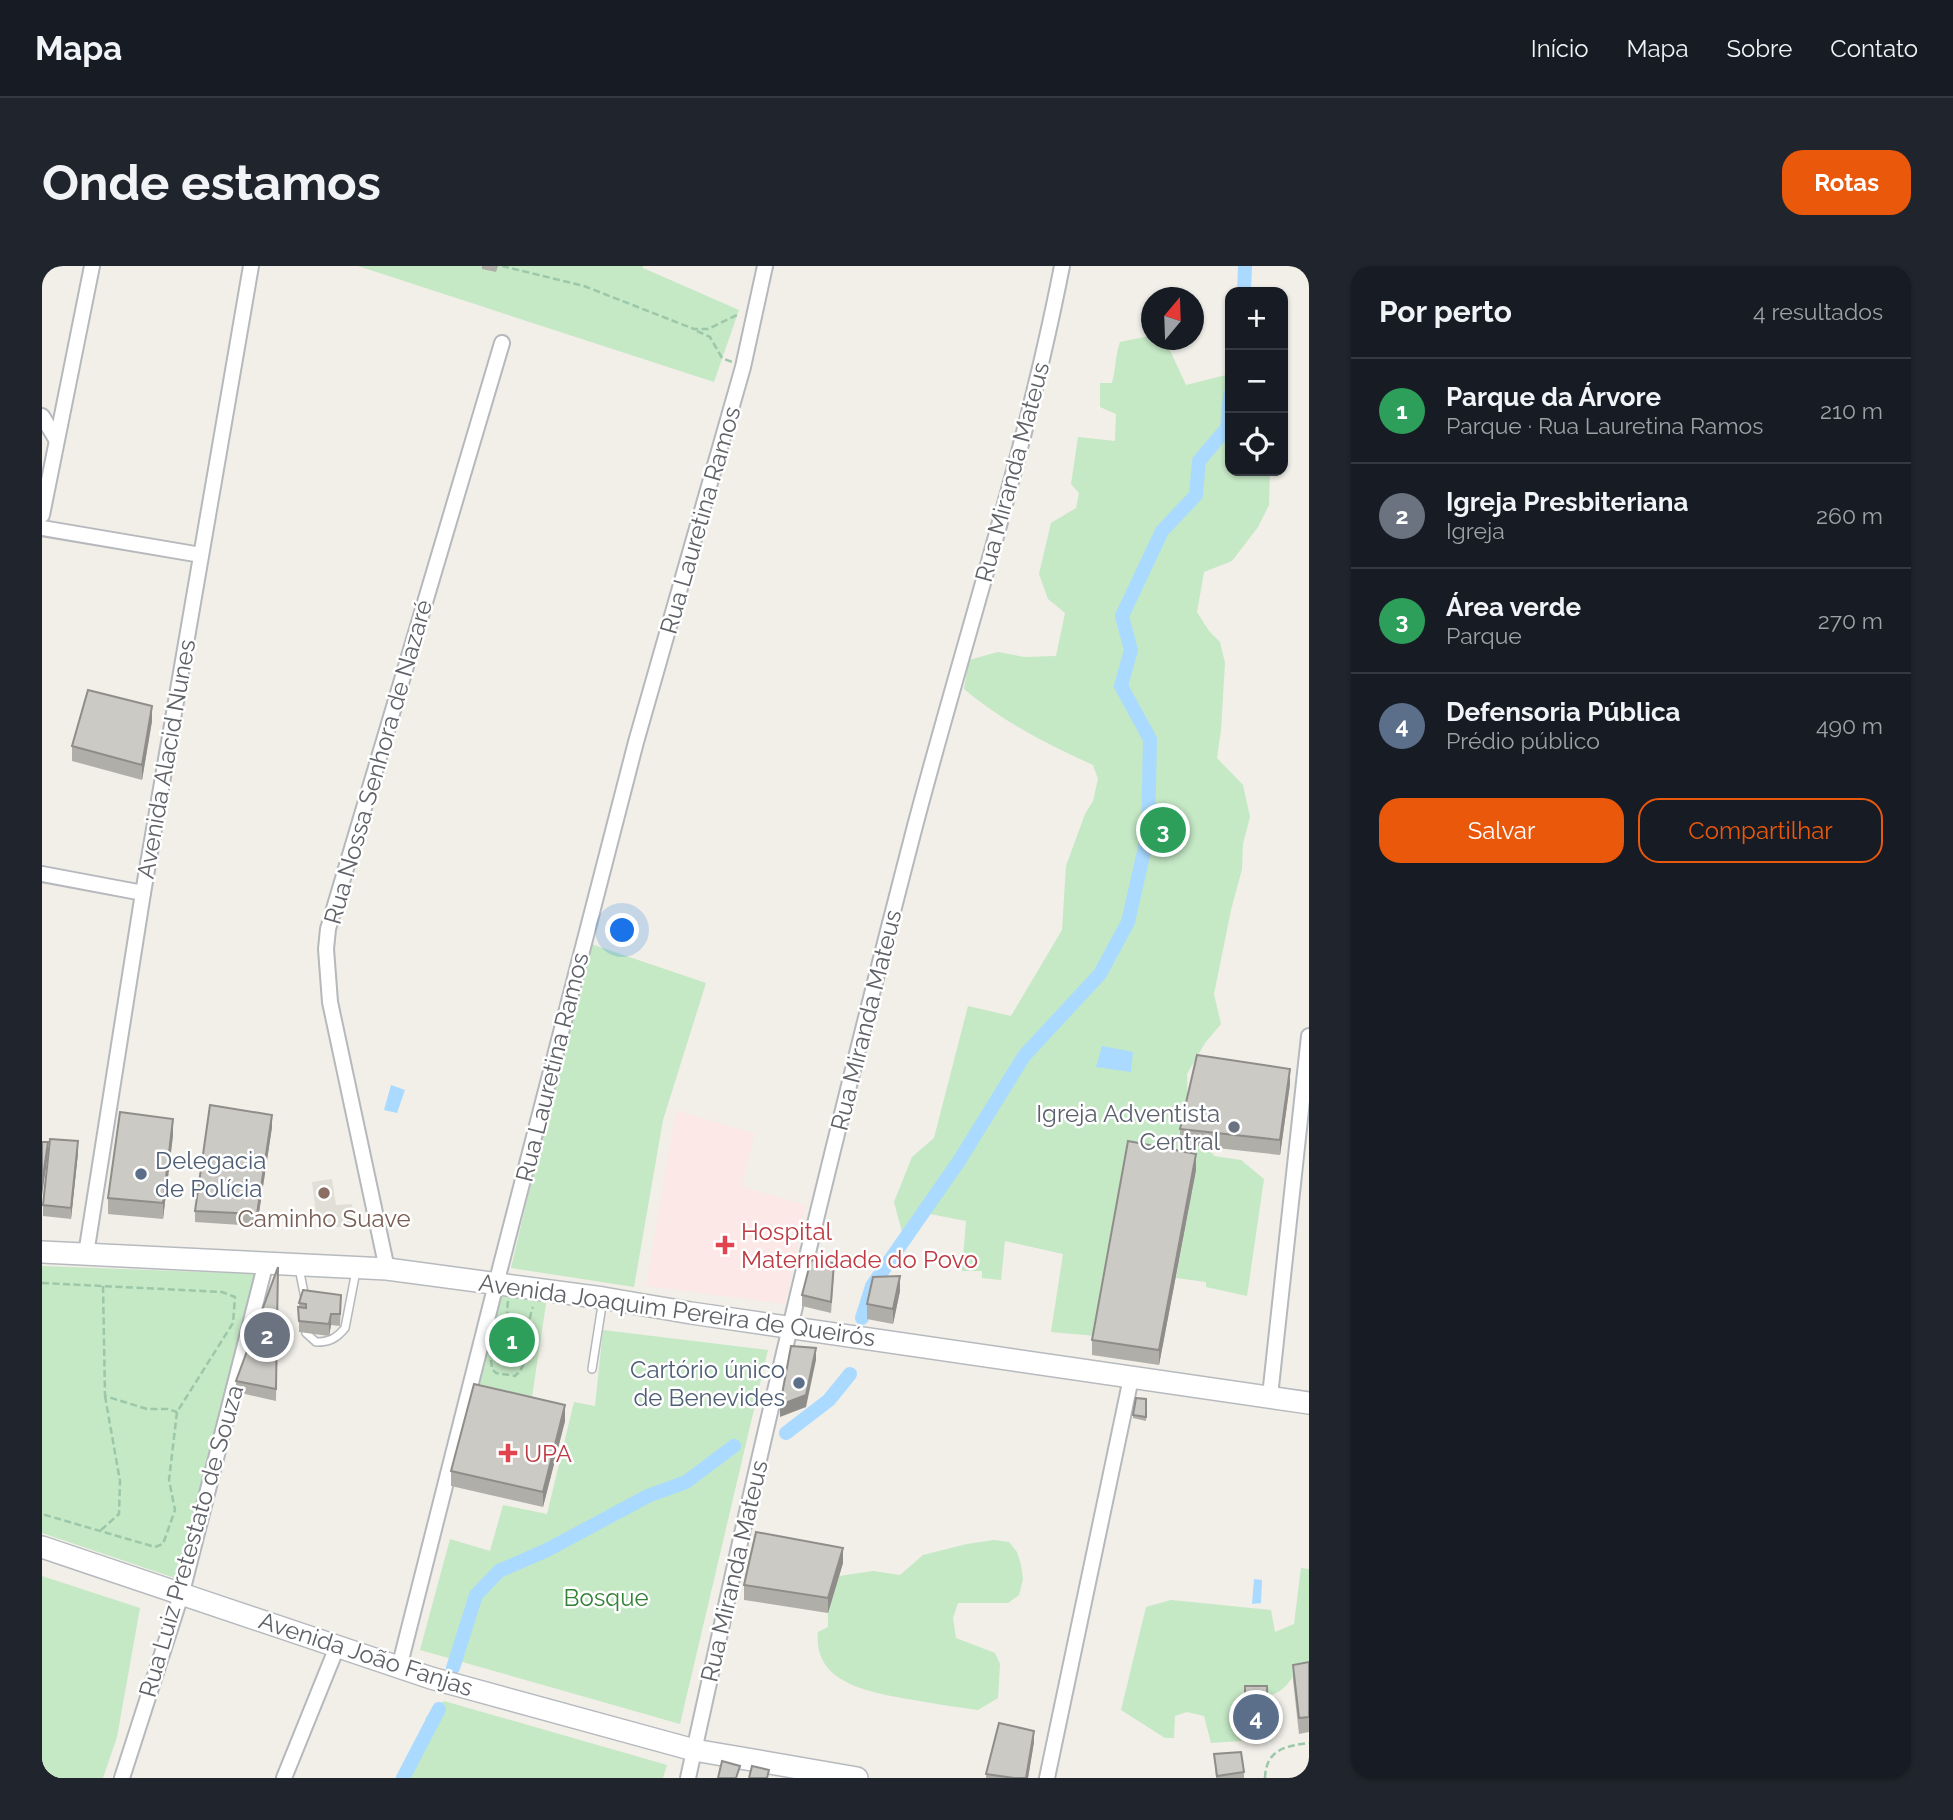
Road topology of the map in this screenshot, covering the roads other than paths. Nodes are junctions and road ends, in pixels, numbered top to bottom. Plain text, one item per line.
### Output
1 (92, 266) edge
2 (251, 266) edge
3 (765, 266) edge
4 (1062, 266) edge
5 (502, 342) dead end
6 (42, 416) edge
7 (56, 439) junction
8 (42, 515) edge
9 (42, 528) edge
10 (201, 555) junction
11 (42, 874) edge
12 (143, 893) junction
13 (1309, 1036) edge
14 (42, 1252) edge
15 (86, 1254) junction
16 (266, 1262) junction
17 (298, 1264) junction
18 (357, 1267) junction
19 (387, 1269) junction
20 (503, 1286) junction
21 (603, 1298) junction
22 (306, 1302) edge
23 (791, 1327) junction
24 (306, 1333) edge
25 (592, 1369) dead end
26 (1130, 1378) junction
27 (1270, 1396) junction
28 (1309, 1403) edge
29 (42, 1547) edge
30 (182, 1592) junction
31 (337, 1647) junction
32 (399, 1668) junction
33 (694, 1750) junction
34 (802, 1771) edge
35 (122, 1778) edge
36 (284, 1778) edge
37 (688, 1778) edge
38 (857, 1778) edge
39 (1047, 1778) edge

1 - 7 street
2 - 10 street, Avenida Alacid Nunes
3 - 20 street, Rua Lauretina Ramos
4 - 23 street, Rua Miranda Mateus
5 - 19 street, Rua Nossa Senhora de Nazaré
6 - 7 street
7 - 8 street
9 - 10 street
10 - 12 street, Avenida Alacid Nunes
11 - 12 street
12 - 15 street, Avenida Alacid Nunes
13 - 27 street
14 - 15 main road, Avenida Joaquim Pereira de Queirós
15 - 16 main road, Avenida Joaquim Pereira de Queirós
16 - 17 main road, Avenida Joaquim Pereira de Queirós
16 - 30 street, Rua Luiz Pretestato de Souza
17 - 18 main road, Avenida Joaquim Pereira de Queirós
17 - 22 lane
18 - 19 main road, Avenida Joaquim Pereira de Queirós
18 - 24 lane
19 - 20 main road, Avenida Joaquim Pereira de Queirós
20 - 21 main road, Avenida Joaquim Pereira de Queirós
20 - 32 street, Rua Lauretina Ramos
21 - 23 main road, Avenida Joaquim Pereira de Queirós
21 - 25 lane
23 - 26 main road, Avenida Joaquim Pereira de Queirós
23 - 33 street, Rua Miranda Mateus
26 - 27 main road, Avenida Joaquim Pereira de Queirós
26 - 39 street
27 - 28 main road, Avenida Joaquim Pereira de Queirós
29 - 30 main road, Avenida João Fanjas
30 - 31 main road, Avenida João Fanjas
30 - 35 street, Rua Luiz Pretestato de Souza
31 - 32 main road, Avenida João Fanjas
31 - 36 street
32 - 33 main road, Avenida João Fanjas
33 - 34 main road, Avenida João Fanjas
33 - 37 street, Rua Miranda Mateus
34 - 38 main road

